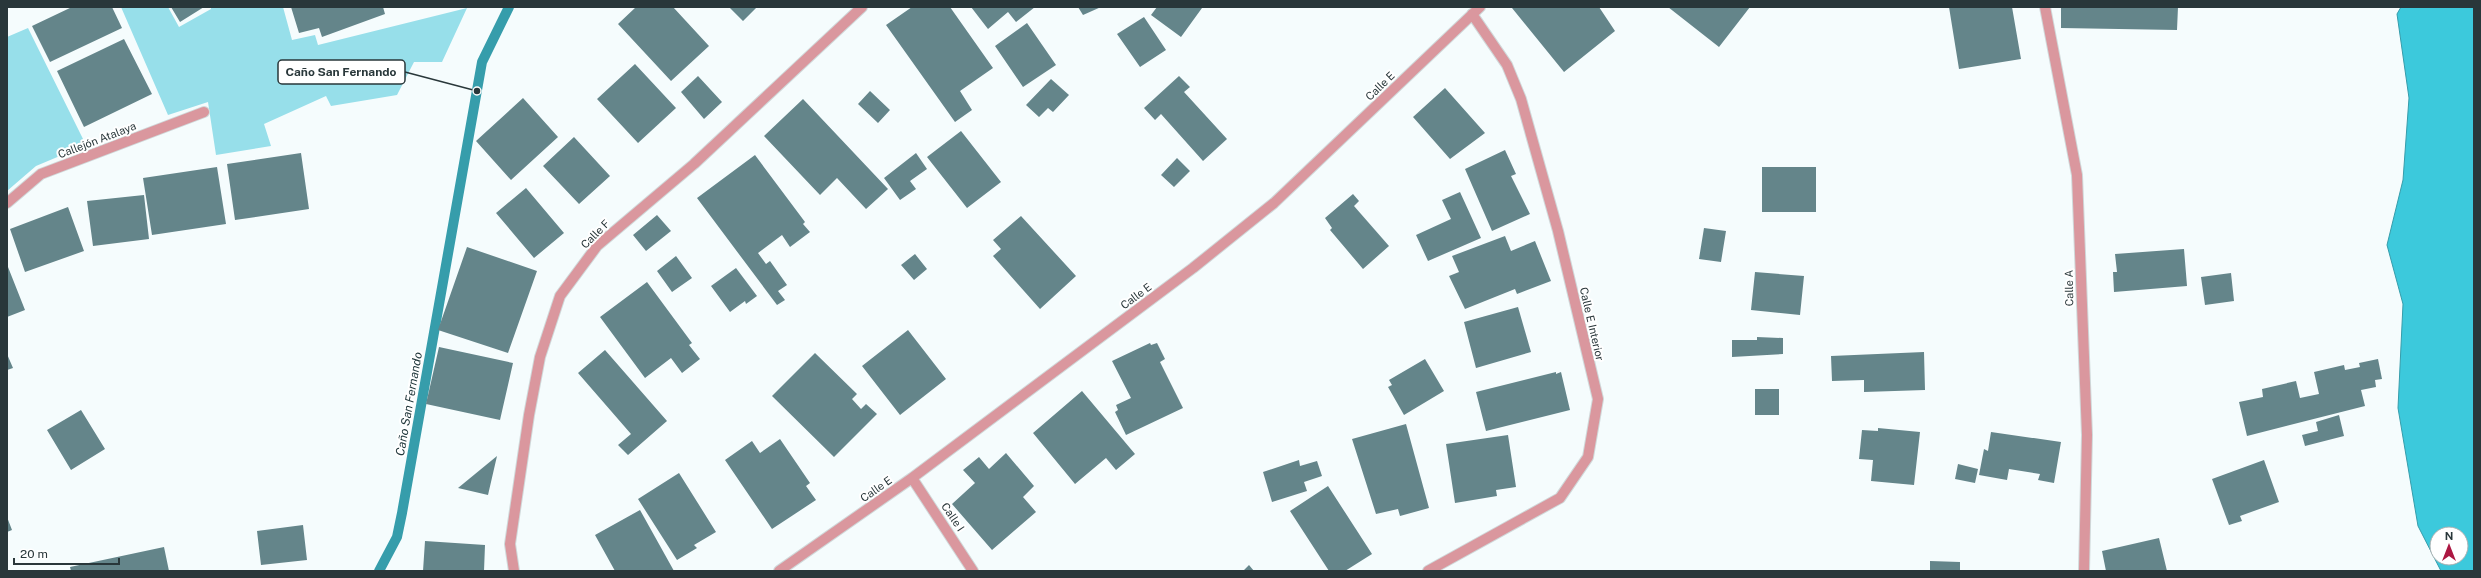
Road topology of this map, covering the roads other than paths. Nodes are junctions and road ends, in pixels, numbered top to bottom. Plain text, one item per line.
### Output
1 (862, 7) edge
2 (2045, 7) edge
3 (1476, 11) edge
4 (204, 112) dead end
5 (7, 203) edge
6 (912, 478) junction
7 (514, 571) edge
8 (779, 571) edge
9 (972, 571) edge
10 (1428, 571) edge
11 (2084, 571) edge

1 - 7 street, Calle F
2 - 11 street, Calle A
3 - 6 street, Calle E
3 - 10 street, Calle E Interior
4 - 5 street, Callejón Atalaya
6 - 8 street, Calle E
6 - 9 street, Calle I

